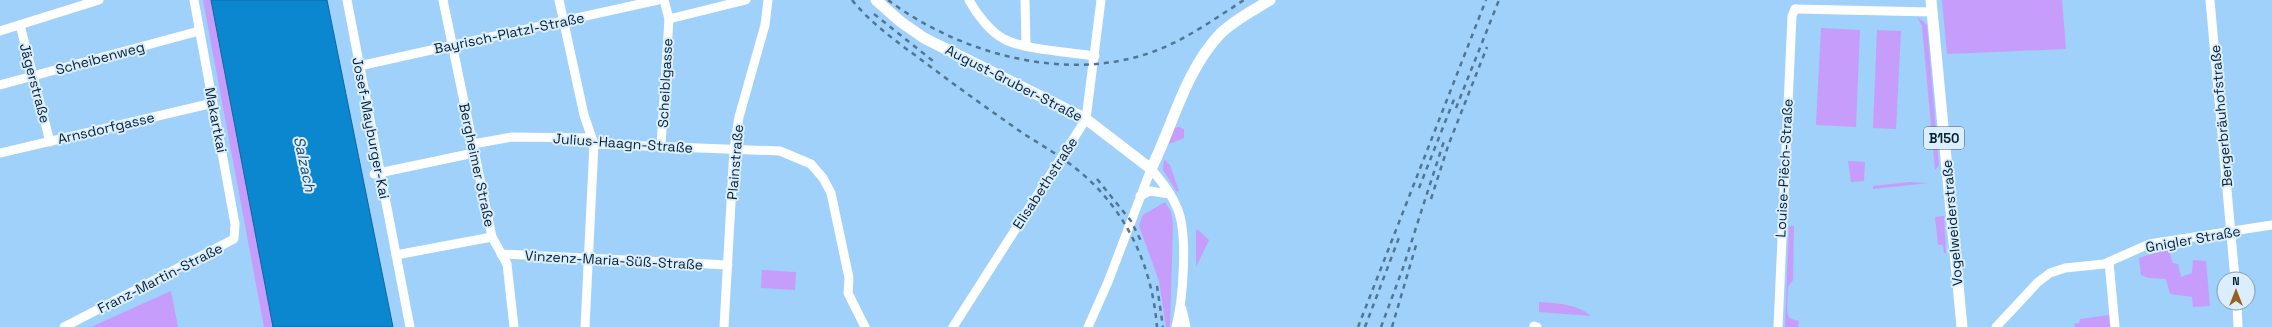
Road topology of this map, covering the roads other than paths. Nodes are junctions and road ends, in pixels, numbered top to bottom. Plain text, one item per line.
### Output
1 (100, 0) edge
2 (194, 0) edge
3 (346, 0) edge
4 (443, 0) edge
5 (559, 0) edge
6 (658, 0) edge
7 (664, 0) edge
8 (746, 0) edge
9 (768, 0) edge
10 (876, 0) edge
11 (969, 0) edge
12 (1025, 0) edge
13 (1101, 0) edge
14 (1270, 0) edge
15 (1931, 0) edge
16 (2210, 0) edge
17 (1793, 4) edge
18 (1932, 12) junction
19 (669, 19) junction
20 (563, 20) junction
21 (20, 25) junction
22 (199, 30) junction
23 (0, 31) edge
24 (452, 45) junction
25 (1026, 45) junction
26 (1095, 56) junction
27 (359, 66) junction
28 (34, 76) junction
29 (0, 85) edge
30 (213, 104) junction
31 (1086, 119) junction
32 (592, 141) junction
33 (50, 142) junction
34 (661, 146) junction
35 (473, 148) junction
36 (734, 149) junction
37 (0, 153) edge
38 (1151, 169) junction
39 (376, 173) junction
40 (1170, 194) junction
41 (1140, 196) junction
42 (2272, 225) edge
43 (2231, 232) junction
44 (492, 237) junction
45 (234, 240) joint
46 (501, 254) junction
47 (396, 255) junction
48 (588, 258) junction
49 (2109, 262) junction
50 (728, 265) junction
51 (2234, 271) edge
52 (1181, 308) junction
53 (2237, 311) edge
54 (64, 327) edge
55 (410, 327) edge
56 (514, 327) edge
57 (585, 327) edge
58 (724, 327) edge
59 (865, 327) edge
60 (952, 327) edge
61 (1088, 327) edge
62 (1176, 327) edge
63 (1186, 327) edge
64 (1778, 327) edge
65 (1962, 327) edge
66 (1996, 327) edge
67 (2115, 327) edge
68 (2238, 327) edge

1 - 21 street
2 - 22 street, Makartkai
3 - 27 street, Josef-Mayburger-Kai
4 - 24 street, Bergheimer Straße
5 - 20 street
6 - 20 street, Bayrisch-Platzl-Straße
7 - 19 street
8 - 19 street
9 - 36 street, Plainstraße
10 - 31 main road, August-Gruber-Straße
11 - 25 street
12 - 25 street
13 - 26 street, Elisabethstraße
14 - 38 main road
15 - 18 main road, Vogelweiderstraße / B150
16 - 43 street, Bergerbräuhofstraße
17 - 18 street
17 - 64 street, Louise-Piëch-Straße
18 - 65 main road, Vogelweiderstraße / B150
19 - 34 street, Scheiblgasse
20 - 24 street, Bayrisch-Platzl-Straße
20 - 32 street
21 - 23 street
21 - 28 street, Jägerstraße
22 - 28 street, Scheibenweg
22 - 30 street, Makartkai
24 - 27 street, Bayrisch-Platzl-Straße
24 - 35 street, Bergheimer Straße
25 - 26 street
26 - 31 street, Elisabethstraße
27 - 39 street, Josef-Mayburger-Kai
28 - 29 street, Scheibenweg
28 - 33 street, Jägerstraße
30 - 33 street, Arnsdorfgasse
30 - 45 street, Makartkai
31 - 38 main road, August-Gruber-Straße
31 - 60 street, Elisabethstraße
32 - 34 street, Julius-Haagn-Straße
32 - 35 street, Julius-Haagn-Straße
32 - 48 street
33 - 37 street, Arnsdorfgasse
34 - 36 street, Julius-Haagn-Straße
35 - 39 street, Julius-Haagn-Straße
35 - 44 street, Bergheimer Straße
36 - 50 street, Plainstraße
36 - 59 street, Julius-Haagn-Straße
38 - 40 street
38 - 41 street
39 - 47 street, Josef-Mayburger-Kai
40 - 41 street
40 - 52 street
41 - 61 street
42 - 43 street, Gnigler Straße
43 - 49 street, Gnigler Straße
43 - 51 street, Bergerbräuhofstraße
44 - 46 street, Bergheimer Straße
44 - 47 street
45 - 54 street, Franz-Martin-Straße
46 - 48 street, Vinzenz-Maria-Süß-Straße
46 - 56 street, Bergheimer Straße
47 - 55 street, Josef-Mayburger-Kai
48 - 50 street, Vinzenz-Maria-Süß-Straße
48 - 57 street
49 - 66 street, Gnigler Straße
49 - 67 street
50 - 58 street, Plainstraße
52 - 62 street
52 - 63 street
53 - 68 street

